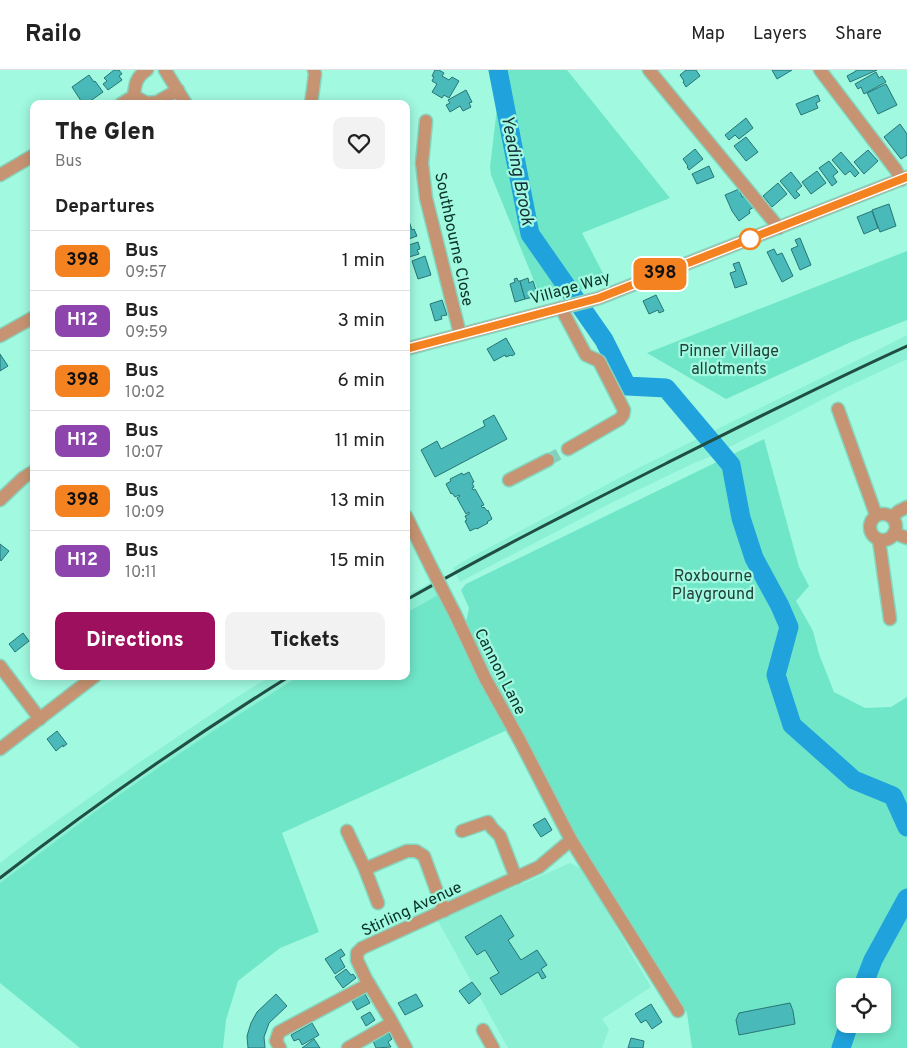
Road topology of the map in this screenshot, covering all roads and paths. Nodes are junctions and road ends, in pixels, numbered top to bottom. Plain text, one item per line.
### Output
1 (147, 70) edge
2 (165, 70) edge
3 (314, 70) edge
4 (649, 70) edge
5 (820, 70) edge
6 (178, 90) junction
7 (134, 96) junction
8 (128, 100) edge
9 (141, 100) edge
10 (160, 100) edge
11 (184, 100) edge
12 (312, 100) edge
13 (426, 121) dead end
14 (30, 157) edge
15 (0, 175) edge
16 (904, 179) edge
17 (779, 228) junction
18 (573, 305) junction
19 (30, 318) edge
20 (460, 334) junction
21 (0, 336) edge
22 (410, 348) edge
23 (838, 409) dead end
24 (568, 449) tunnel mouth
25 (548, 460) tunnel mouth
26 (30, 474) edge
27 (509, 480) dead end
28 (0, 500) edge
29 (907, 507) edge
30 (876, 515) junction
31 (892, 517) junction
32 (410, 524) edge
33 (894, 533) junction
34 (907, 538) edge
35 (879, 540) junction
36 (890, 619) dead end
37 (0, 666) edge
38 (91, 680) edge
39 (40, 719) junction
40 (0, 749) edge
41 (347, 831) dead end
42 (462, 831) dead end
43 (571, 840) junction
44 (365, 869) junction
45 (516, 878) junction
46 (378, 903) dead end
47 (444, 911) junction
48 (369, 984) junction
49 (678, 1011) dead end
50 (392, 1023) junction
51 (483, 1030) dead end
52 (280, 1048) edge
53 (348, 1048) edge
54 (406, 1048) edge
55 (493, 1048) edge

1 - 7 street
2 - 6 street
3 - 12 street
4 - 17 street
5 - 16 street
6 - 10 street
6 - 11 street
7 - 8 street
7 - 9 street
13 - 20 street, Southbourne Close
14 - 15 street
16 - 17 street, Village Way
17 - 18 street, Village Way
18 - 20 street, Village Way
18 - 24 street
19 - 21 street
20 - 22 street, Village Way
23 - 30 street
25 - 27 street
26 - 28 street
29 - 31 street
30 - 31 street
30 - 35 street
31 - 33 street
32 - 43 street, Cannon Lane, bridge
33 - 34 street
33 - 35 street
35 - 36 street
37 - 39 street
38 - 39 street
39 - 40 street
41 - 44 street
42 - 45 street
43 - 45 street, Stirling Avenue
43 - 49 street, Cannon Lane
44 - 46 street
44 - 47 street
45 - 47 street, Stirling Avenue
47 - 48 street, Stirling Avenue
48 - 50 street, Stirling Avenue
48 - 52 street
50 - 53 street
50 - 54 street, Stirling Avenue
51 - 55 street

